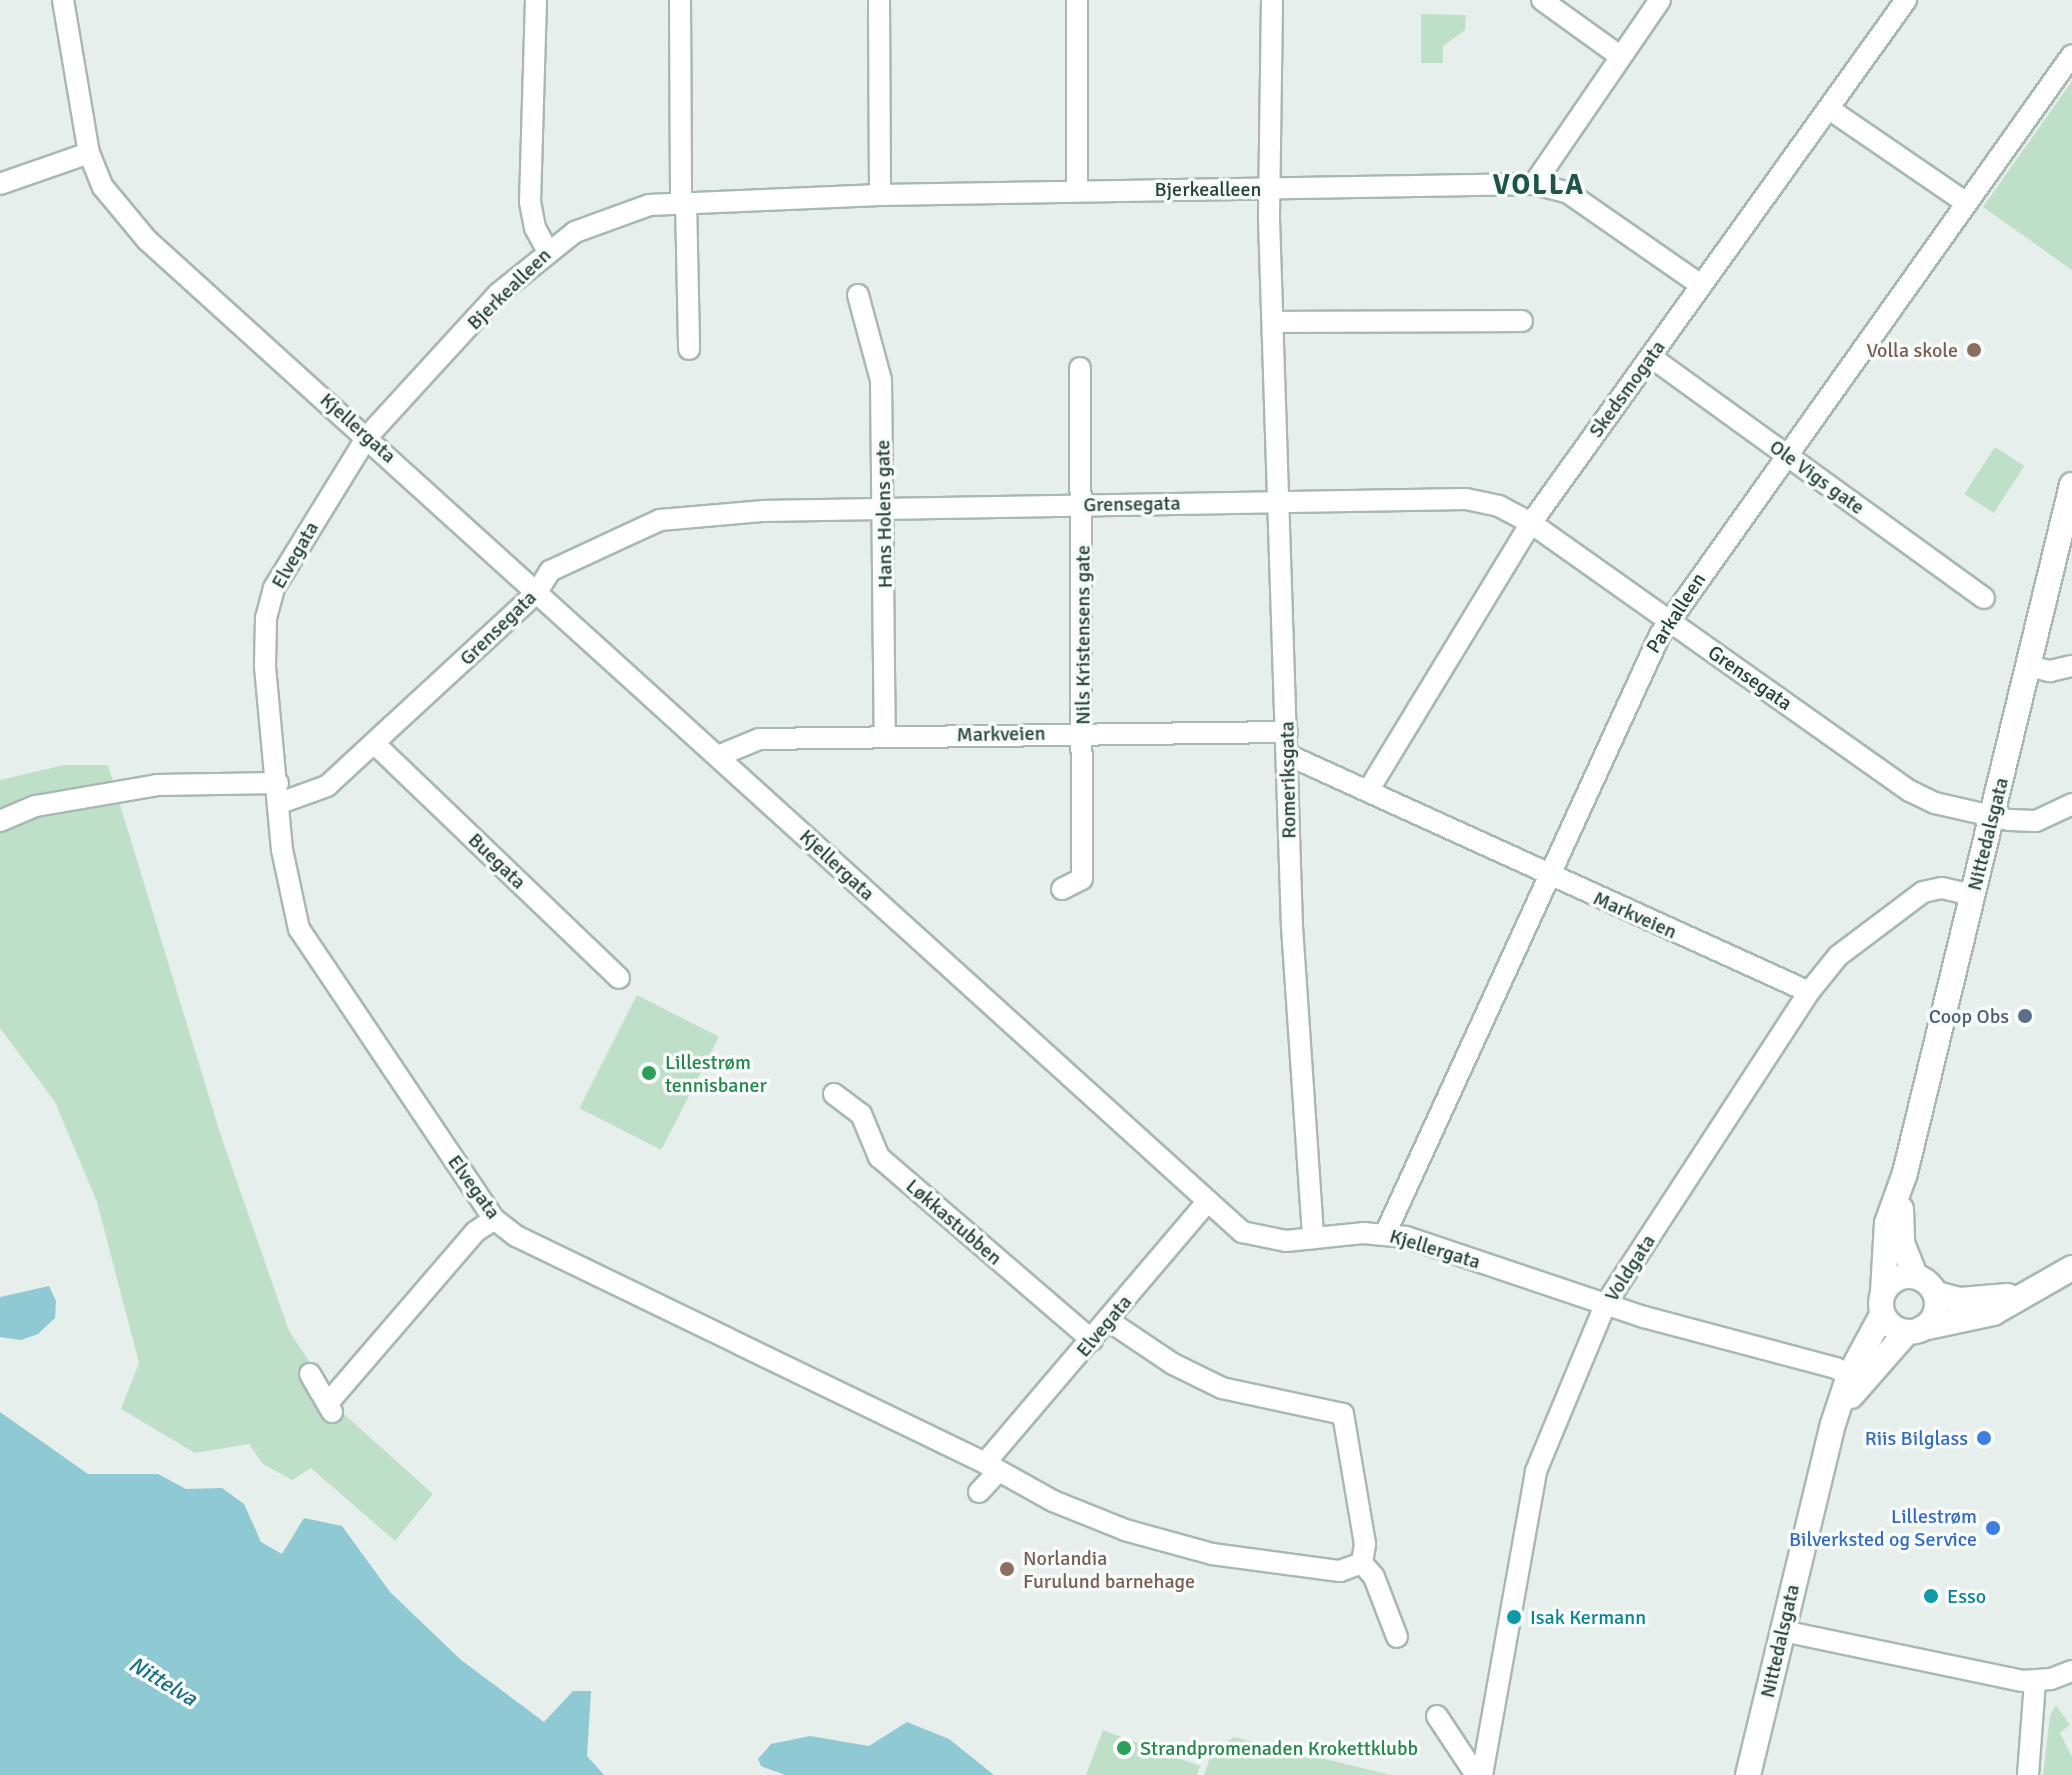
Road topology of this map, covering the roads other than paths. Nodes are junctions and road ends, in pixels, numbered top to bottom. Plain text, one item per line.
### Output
1 (63, 0) edge
2 (536, 0) edge
3 (680, 0) edge
4 (879, 0) edge
5 (1077, 0) edge
6 (1272, 0) edge
7 (1542, 0) edge
8 (1660, 0) edge
9 (1906, 0) edge
10 (2072, 55) edge
11 (1620, 56) junction
12 (1829, 109) junction
13 (89, 153) junction
14 (0, 184) edge
15 (1534, 184) junction
16 (1269, 189) junction
17 (1077, 191) junction
18 (880, 195) junction
19 (684, 201) junction
20 (1965, 202) junction
21 (547, 250) junction
22 (1701, 285) junction
23 (858, 295) dead end
24 (1522, 321) dead end
25 (1273, 322) junction
26 (689, 349) dead end
27 (1651, 357) junction
28 (1080, 368) dead end
29 (367, 437) junction
30 (1787, 455) junction
31 (2072, 485) edge
32 (1281, 501) junction
33 (1083, 506) junction
34 (884, 509) junction
35 (1531, 523) junction
36 (537, 592) junction
37 (1984, 598) dead end
38 (1668, 621) junction
39 (2028, 666) junction
40 (2072, 666) edge
41 (1287, 732) junction
42 (1083, 733) junction
43 (885, 736) junction
44 (375, 744) junction
45 (1288, 755) junction
46 (718, 756) junction
47 (1368, 791) junction
48 (279, 793) junction
49 (2072, 804) edge
50 (1984, 815) junction
51 (0, 821) edge
52 (1549, 877) junction
53 (1062, 889) dead end
54 (1973, 895) junction
55 (619, 978) dead end
56 (1809, 992) junction
57 (834, 1094) dead end
58 (1903, 1182) junction
59 (1208, 1201) junction
60 (494, 1219) junction
61 (1386, 1232) junction
62 (1313, 1238) junction
63 (2072, 1268) edge
64 (1915, 1276) junction
65 (2027, 1292) junction
66 (1936, 1294) junction
67 (1883, 1303) junction
68 (1605, 1305) junction
69 (1109, 1321) junction
70 (1915, 1330) junction
71 (1092, 1340) junction
72 (310, 1374) dead end
73 (1854, 1380) junction
74 (991, 1468) junction
75 (979, 1492) dead end
76 (1362, 1563) junction
77 (1783, 1631) junction
78 (1397, 1637) dead end
79 (2072, 1671) edge
80 (2035, 1682) junction
81 (1437, 1716) dead end
82 (1479, 1775) edge
83 (1748, 1775) edge
84 (2028, 1775) edge

1 - 13 street, Kjellergata
2 - 21 street
3 - 19 street
4 - 18 street
5 - 17 street
6 - 16 street, Romeriksgata
7 - 11 street
8 - 11 street
9 - 12 street, Skedsmogata
10 - 20 street, Parkalleen
11 - 15 street
12 - 20 street
12 - 22 street, Skedsmogata
13 - 14 street
13 - 29 street, Kjellergata
15 - 16 street, Bjerkealleen
15 - 22 street, Bjerkealleen
16 - 17 street, Bjerkealleen
16 - 25 street, Romeriksgata
17 - 18 street, Bjerkealleen
18 - 19 street, Bjerkealleen
19 - 21 street, Bjerkealleen
19 - 26 street
20 - 30 street, Parkalleen
21 - 29 street, Bjerkealleen
22 - 27 street, Skedsmogata
23 - 34 street, Hans Holens gate
24 - 25 street
25 - 32 street, Romeriksgata
27 - 30 street, Ole Vigs gate
27 - 35 street, Skedsmogata
28 - 33 street, Nils Kristensens gate
29 - 36 street, Kjellergata
29 - 48 street, Elvegata
30 - 37 street, Ole Vigs gate
30 - 38 street, Parkalleen
31 - 39 main road, Nittedalsgata
32 - 33 street, Grensegata
32 - 35 street, Grensegata
32 - 41 street, Romeriksgata
33 - 34 street, Grensegata
33 - 42 street, Nils Kristensens gate
34 - 36 street, Grensegata
34 - 43 street, Hans Holens gate
35 - 38 street, Grensegata
35 - 47 street, Skedsmogata
36 - 44 street, Grensegata
36 - 46 street, Kjellergata
38 - 50 street, Grensegata
38 - 52 street, Parkalleen
39 - 40 street
39 - 50 main road, Nittedalsgata
41 - 42 street, Markveien
41 - 45 street, Romeriksgata
42 - 43 street, Markveien
42 - 53 street, Nils Kristensens gate
43 - 46 street, Markveien
44 - 48 street, Grensegata
44 - 55 street, Buegata
45 - 47 street, Markveien
45 - 62 street, Romeriksgata
46 - 59 street, Kjellergata
47 - 52 street, Markveien
48 - 51 street, Grensegata
48 - 60 street, Elvegata
49 - 50 street
50 - 54 main road, Nittedalsgata
52 - 56 street, Markveien
52 - 61 street, Parkalleen
54 - 56 street, Voldgata
54 - 58 main road, Nittedalsgata
56 - 68 street, Voldgata
57 - 71 street, Løkkastubben
58 - 64 main road, Nittedalsgata
58 - 67 main road, Nittedalsgata
59 - 62 street, Kjellergata
59 - 69 street, Elvegata
60 - 72 street
60 - 74 street, Elvegata
61 - 62 street, Kjellergata
61 - 68 street, Kjellergata
63 - 65 main road
64 - 66 main road
64 - 67 main road
65 - 66 main road
65 - 70 main road
66 - 70 main road
67 - 70 main road
67 - 73 main road, Nittedalsgata
68 - 73 street, Kjellergata
68 - 82 street, Voldgata
69 - 71 street, Elvegata
69 - 76 street
70 - 73 main road, Nittedalsgata
71 - 74 street, Elvegata
73 - 77 main road, Nittedalsgata
74 - 75 street
74 - 76 street
76 - 78 street
77 - 80 street
77 - 83 main road, Nittedalsgata
79 - 80 street
80 - 84 street
81 - 82 street

